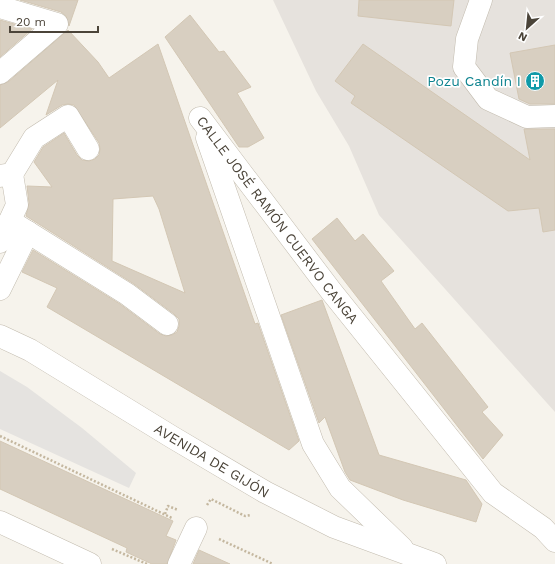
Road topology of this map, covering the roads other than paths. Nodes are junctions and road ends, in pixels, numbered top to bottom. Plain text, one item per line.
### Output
1 (480, 0) edge
2 (0, 7) edge
3 (0, 73) edge
4 (555, 116) edge
5 (88, 149) dead end
6 (6, 175) edge
7 (10, 221) junction
8 (28, 232) junction
9 (0, 242) edge
10 (0, 289) edge
11 (167, 324) dead end
12 (0, 336) edge
13 (0, 522) edge
14 (186, 524) road end
15 (555, 541) edge
16 (407, 554) junction
17 (90, 564) edge
18 (179, 564) edge
19 (435, 564) edge

1 - 4 street
2 - 3 street
5 - 6 street
6 - 7 street
7 - 8 street
7 - 9 street
8 - 10 street
8 - 11 street
12 - 16 street, AVENIDA DE GIJÓN
13 - 17 street
14 - 18 street
15 - 16 street, CALLE JOSÉ RAMÓN CUERVO CANGA
16 - 19 street, AVENIDA DE GIJÓN

